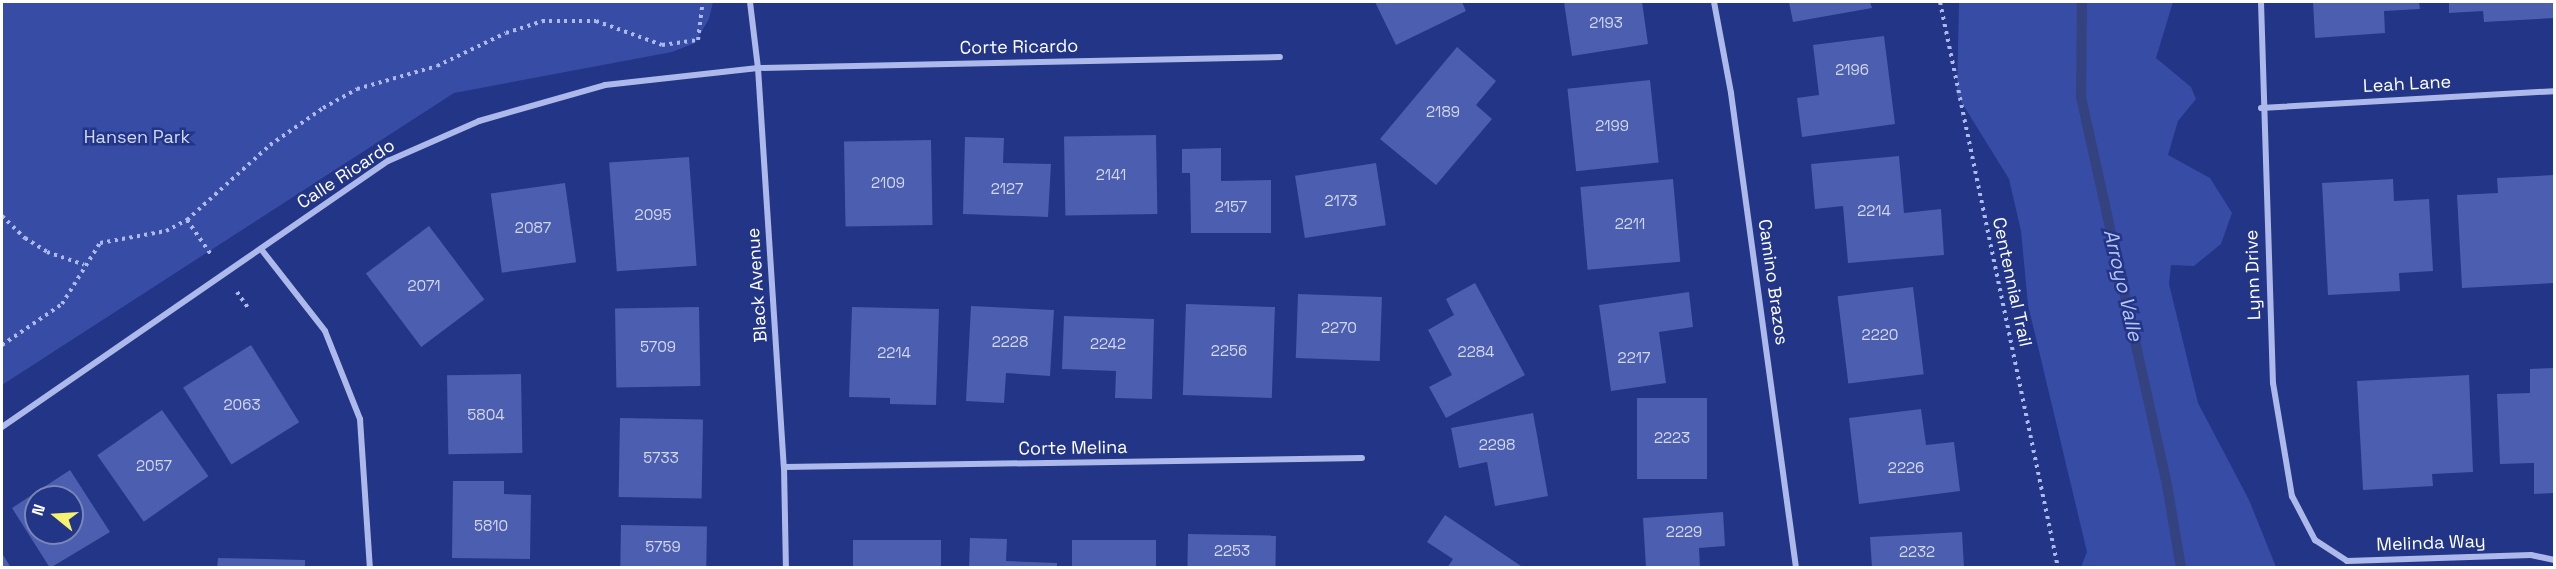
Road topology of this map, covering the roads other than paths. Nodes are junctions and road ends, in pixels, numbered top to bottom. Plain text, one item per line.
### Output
1 (750, 2) edge
2 (1714, 2) edge
3 (2261, 2) edge
4 (1280, 57) dead end
5 (758, 68) junction
6 (2554, 91) edge
7 (2261, 108) junction
8 (261, 249) junction
9 (2, 427) edge
10 (1362, 458) dead end
11 (784, 467) junction
12 (2315, 540) joint
13 (2554, 560) edge
14 (370, 567) edge
15 (786, 567) edge
16 (1796, 567) edge

1 - 5 street, Black Avenue
2 - 16 street, Camino Brazos
3 - 7 street, Lynn Drive
4 - 5 street, Corte Ricardo
5 - 8 street, Calle Ricardo
5 - 11 street, Black Avenue
6 - 7 street, Leah Lane
7 - 12 street, Lynn Drive
8 - 9 street, Calle Ricardo
8 - 14 street
10 - 11 street, Corte Melina
11 - 15 street, Black Avenue
12 - 13 street, Melinda Way

